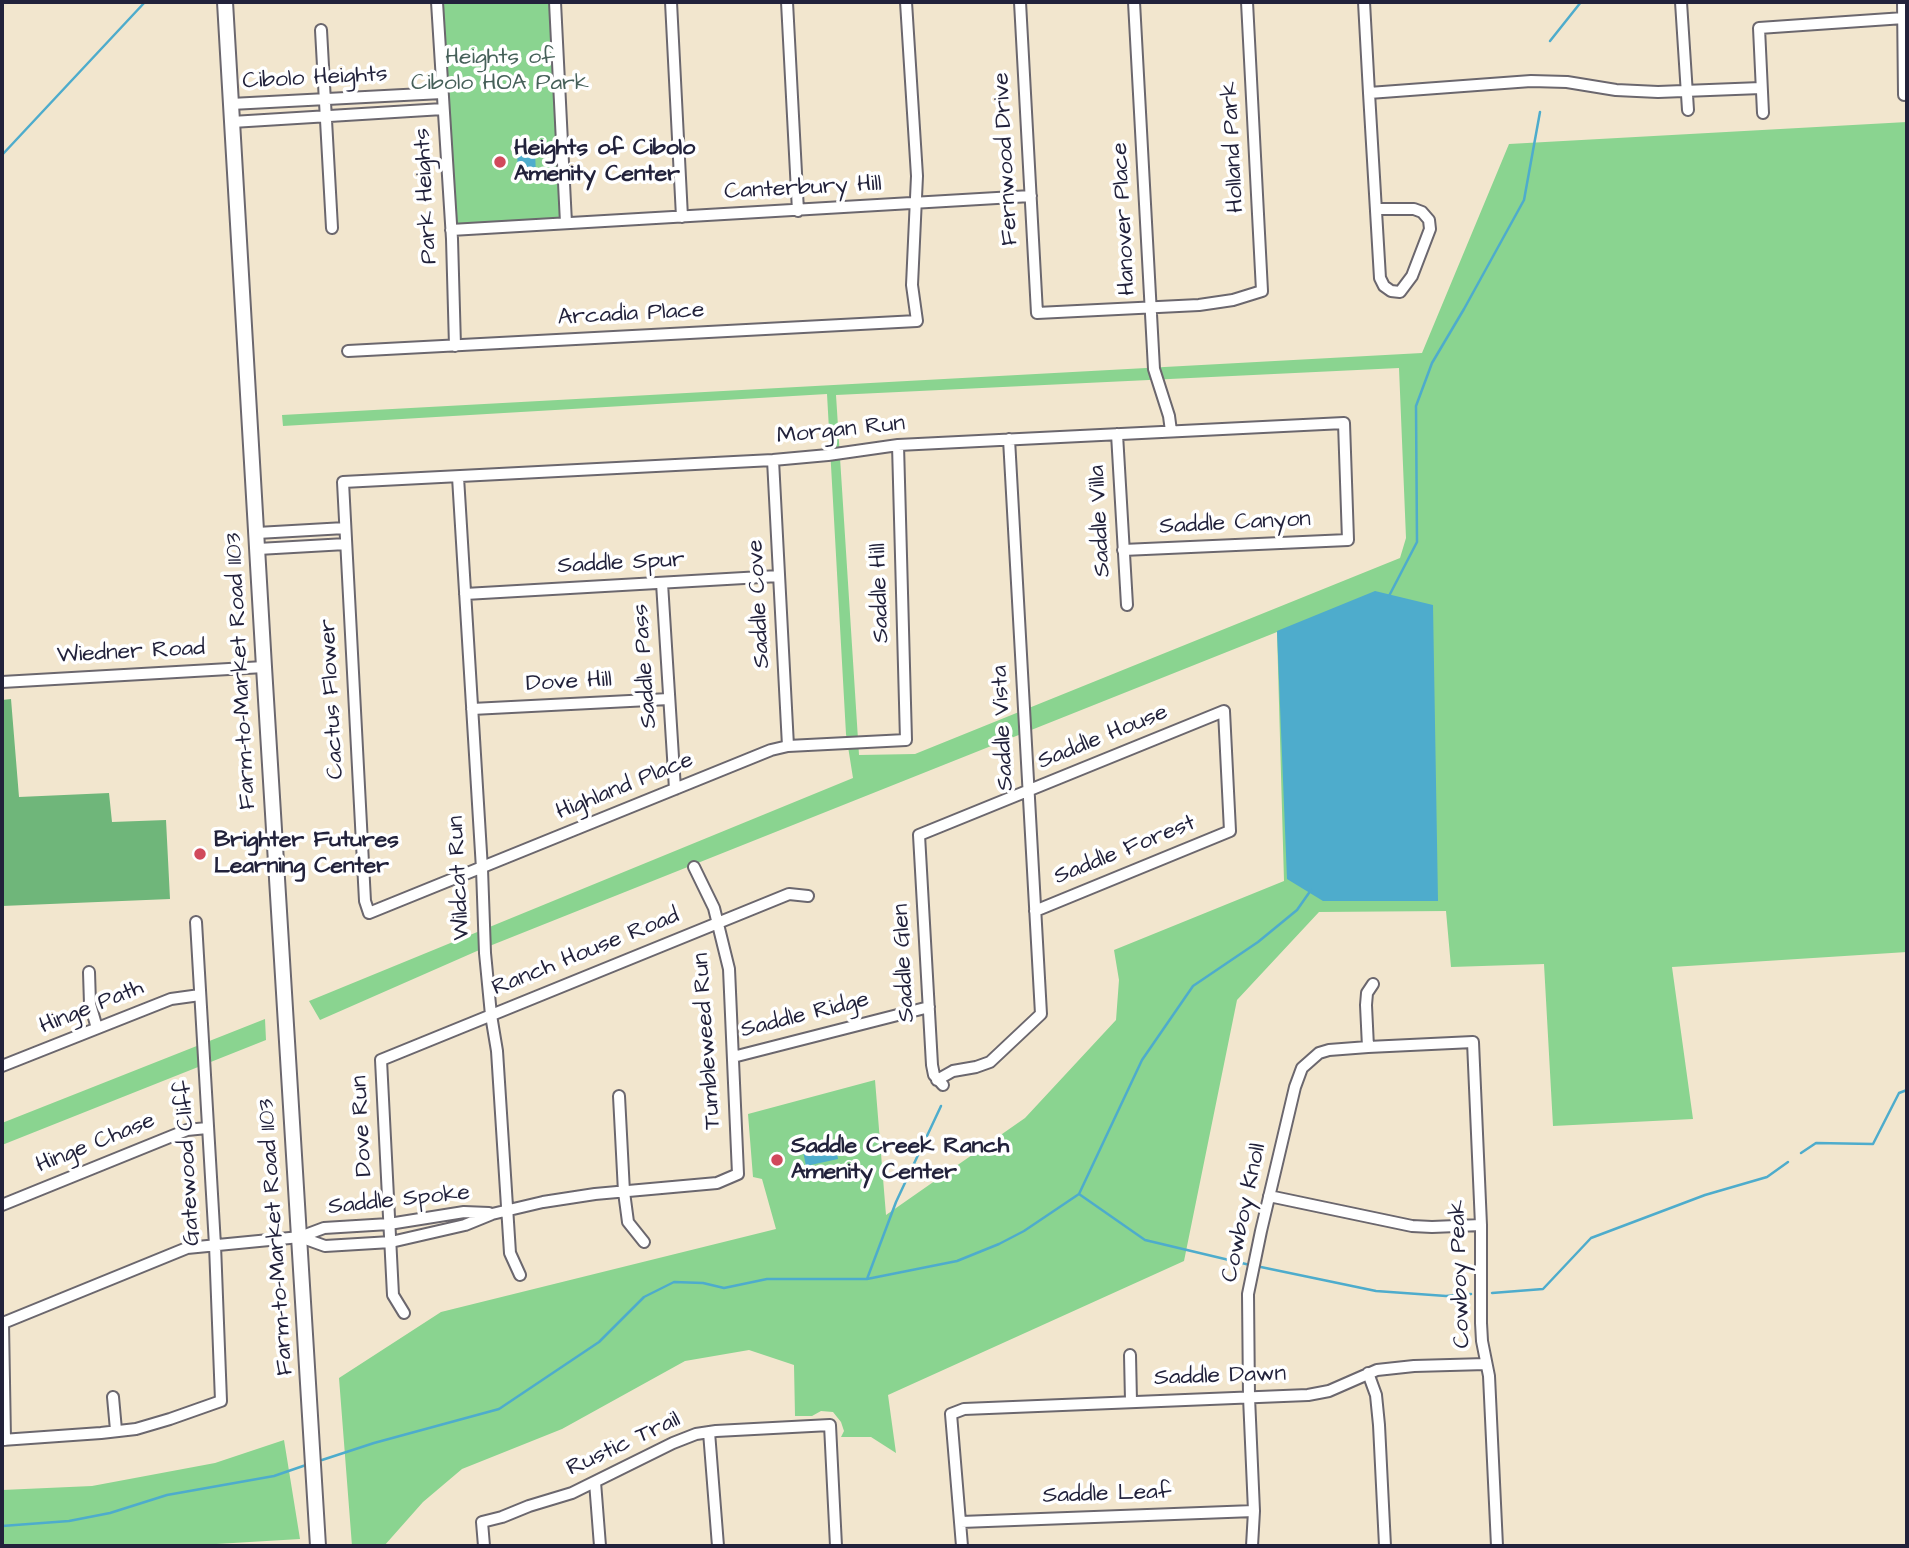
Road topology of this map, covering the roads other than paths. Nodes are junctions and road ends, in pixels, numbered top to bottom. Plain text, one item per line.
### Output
1 (225, 2) edge
2 (437, 2) edge
3 (555, 2) edge
4 (671, 2) edge
5 (787, 2) edge
6 (905, 2) edge
7 (1020, 2) edge
8 (1135, 2) edge
9 (1247, 2) edge
10 (1364, 2) edge
11 (1681, 2) edge
12 (1903, 2) edge
13 (1903, 18) junction
14 (321, 30) dead end
15 (1761, 88) junction
16 (1686, 91) junction
17 (442, 93) junction
18 (1369, 93) junction
19 (1903, 95) dead end
20 (325, 99) junction
21 (231, 104) junction
22 (443, 109) junction
23 (1688, 110) dead end
24 (1763, 113) dead end
25 (326, 116) junction
26 (232, 122) junction
27 (1031, 197) junction
28 (917, 204) junction
29 (1376, 209) junction
30 (798, 211) junction
31 (682, 217) junction
32 (566, 223) junction
33 (332, 228) dead end
34 (452, 230) junction
35 (1151, 307) junction
36 (455, 346) junction
37 (348, 351) dead end
38 (1171, 431) junction
39 (1117, 434) junction
40 (1009, 439) junction
41 (898, 445) junction
42 (773, 460) junction
43 (458, 477) junction
44 (343, 482) joint
45 (345, 528) junction
46 (257, 533) junction
47 (1348, 540) joint
48 (346, 544) junction
49 (258, 549) junction
50 (1123, 550) junction
51 (779, 576) junction
52 (662, 583) junction
53 (465, 594) junction
54 (1127, 605) dead end
55 (264, 667) junction
56 (2, 682) edge
57 (669, 699) junction
58 (472, 709) junction
59 (906, 740) joint
60 (788, 746) junction
61 (675, 789) junction
62 (1029, 791) junction
63 (1230, 831) joint
64 (919, 835) joint
65 (694, 867) dead end
66 (482, 869) junction
67 (808, 896) dead end
68 (1035, 911) junction
69 (369, 913) joint
70 (196, 922) dead end
71 (718, 922) junction
72 (89, 972) dead end
73 (1373, 984) dead end
74 (200, 995) junction
75 (929, 1007) junction
76 (491, 1015) junction
77 (97, 1028) junction
78 (1473, 1042) joint
79 (1368, 1046) junction
80 (733, 1057) junction
81 (381, 1060) joint
82 (2, 1066) edge
83 (940, 1082) joint
84 (620, 1096) dead end
85 (207, 1128) junction
86 (738, 1174) joint
87 (624, 1192) junction
88 (1269, 1196) junction
89 (2, 1205) edge
90 (506, 1210) junction
91 (492, 1213) junction
92 (389, 1224) junction
93 (1481, 1224) junction
94 (300, 1237) junction
95 (391, 1242) junction
96 (644, 1242) dead end
97 (215, 1245) junction
98 (520, 1275) dead end
99 (404, 1313) dead end
100 (3, 1323) edge
101 (1129, 1355) dead end
102 (1486, 1364) junction
103 (1368, 1373) junction
104 (113, 1397) dead end
105 (1248, 1397) junction
106 (1131, 1401) junction
107 (116, 1430) junction
108 (709, 1432) junction
109 (4, 1440) edge
110 (595, 1482) junction
111 (1254, 1511) junction
112 (961, 1522) junction
113 (318, 1546) edge
114 (484, 1546) edge
115 (600, 1546) edge
116 (718, 1546) edge
117 (836, 1546) edge
118 (961, 1546) edge
119 (1252, 1546) edge
120 (1385, 1546) edge
121 (1497, 1546) edge

1 - 21 main road, Farm-to-Market Road 1103
2 - 17 street, Park Heights
3 - 32 street
4 - 31 street
5 - 30 street
6 - 28 street
7 - 27 street, Fernwood Drive
8 - 35 street, Hanover Place
9 - 35 street, Holland Park
10 - 18 street
11 - 16 street
12 - 13 street
13 - 15 street
13 - 19 street
14 - 20 street
15 - 16 street
15 - 24 street
16 - 18 street
16 - 23 street
17 - 20 street, Cibolo Heights
17 - 22 street, Park Heights
18 - 29 street
20 - 21 street, Cibolo Heights
20 - 25 street
21 - 26 main road, Farm-to-Market Road 1103
22 - 25 street, Cibolo Heights
22 - 34 street, Park Heights
25 - 26 street, Cibolo Heights
25 - 33 street
26 - 46 main road, Farm-to-Market Road 1103
27 - 28 street, Canterbury Hill
27 - 35 street, Fernwood Drive
28 - 30 street, Canterbury Hill
28 - 36 street, Arcadia Place
29 - 29 street
30 - 31 street, Canterbury Hill
31 - 32 street, Canterbury Hill
32 - 34 street, Canterbury Hill
34 - 36 street, Park Heights
35 - 38 street, Hanover Place
36 - 37 street, Arcadia Place
38 - 39 street, Morgan Run
38 - 47 street, Morgan Run
39 - 40 street, Morgan Run
39 - 50 street, Saddle Villa
40 - 41 street, Morgan Run
40 - 62 street, Saddle Vista
41 - 42 street, Morgan Run
41 - 59 street, Saddle Hill
42 - 43 street, Morgan Run
42 - 51 street, Saddle Cove
43 - 44 street, Morgan Run
43 - 53 street, Wildcat Run
44 - 45 street, Cactus Flower
45 - 46 street
45 - 48 street, Cactus Flower
46 - 49 main road, Farm-to-Market Road 1103
47 - 50 street, Saddle Canyon
48 - 49 street
48 - 69 street, Cactus Flower
49 - 55 main road, Farm-to-Market Road 1103
50 - 54 street, Saddle Villa
51 - 52 street, Saddle Spur
51 - 60 street, Saddle Cove
52 - 53 street, Saddle Spur
52 - 57 street, Saddle Pass
53 - 58 street, Wildcat Run
55 - 56 street, Wiedner Road
55 - 94 main road, Farm-to-Market Road 1103
57 - 58 street, Dove Hill
57 - 61 street, Saddle Pass
58 - 66 street, Wildcat Run
59 - 60 street, Highland Place
60 - 61 street, Highland Place
61 - 66 street, Highland Place
62 - 63 street, Saddle House
62 - 64 street, Saddle House
62 - 68 street, Saddle Vista
63 - 68 street, Saddle Forest
64 - 75 street, Saddle Glen
65 - 71 street, Tumbleweed Run
66 - 69 street, Highland Place
66 - 76 street, Wildcat Run
67 - 71 street, Ranch House Road
68 - 83 street, Saddle Vista
70 - 74 street, Gatewood Cliff
71 - 76 street, Ranch House Road
71 - 80 street, Tumbleweed Run
72 - 77 street
73 - 79 street
74 - 77 street, Hinge Path
74 - 85 street, Gatewood Cliff
75 - 80 street, Saddle Ridge
75 - 83 street, Saddle Glen
76 - 81 street, Ranch House Road
76 - 90 street, Wildcat Run
77 - 82 street, Hinge Path
78 - 79 street, Cowboy Knoll
78 - 93 street, Cowboy Peak
79 - 88 street, Cowboy Knoll
80 - 86 street, Tumbleweed Run
81 - 92 street, Dove Run
84 - 87 street
85 - 89 street, Hinge Chase
85 - 97 street, Gatewood Cliff
86 - 87 street, Saddle Spoke
87 - 90 street, Saddle Spoke
87 - 96 street
88 - 93 street
88 - 105 street, Cowboy Knoll
90 - 91 street, Saddle Spoke
90 - 98 street, Wildcat Run
91 - 92 street, Saddle Spoke
91 - 95 street, Saddle Spoke
92 - 94 street, Saddle Spoke
92 - 95 street, Dove Run
93 - 102 street, Cowboy Peak
94 - 95 street, Saddle Spoke
94 - 97 street
94 - 113 main road, Farm-to-Market Road 1103
95 - 99 street, Dove Run
97 - 100 street
97 - 107 street, Gatewood Cliff
100 - 109 street
101 - 106 street
102 - 103 street, Saddle Dawn
102 - 121 street, Cowboy Peak
103 - 105 street, Saddle Dawn
103 - 120 street
104 - 107 street
105 - 106 street, Saddle Dawn
105 - 111 street, Cowboy Knoll
106 - 112 street, Saddle Dawn
107 - 109 street
108 - 110 street, Rustic Trail
108 - 116 street
108 - 117 street, Rustic Trail
110 - 114 street, Rustic Trail
110 - 115 street
111 - 112 street, Saddle Leaf
111 - 119 street, Cowboy Knoll
112 - 118 street

